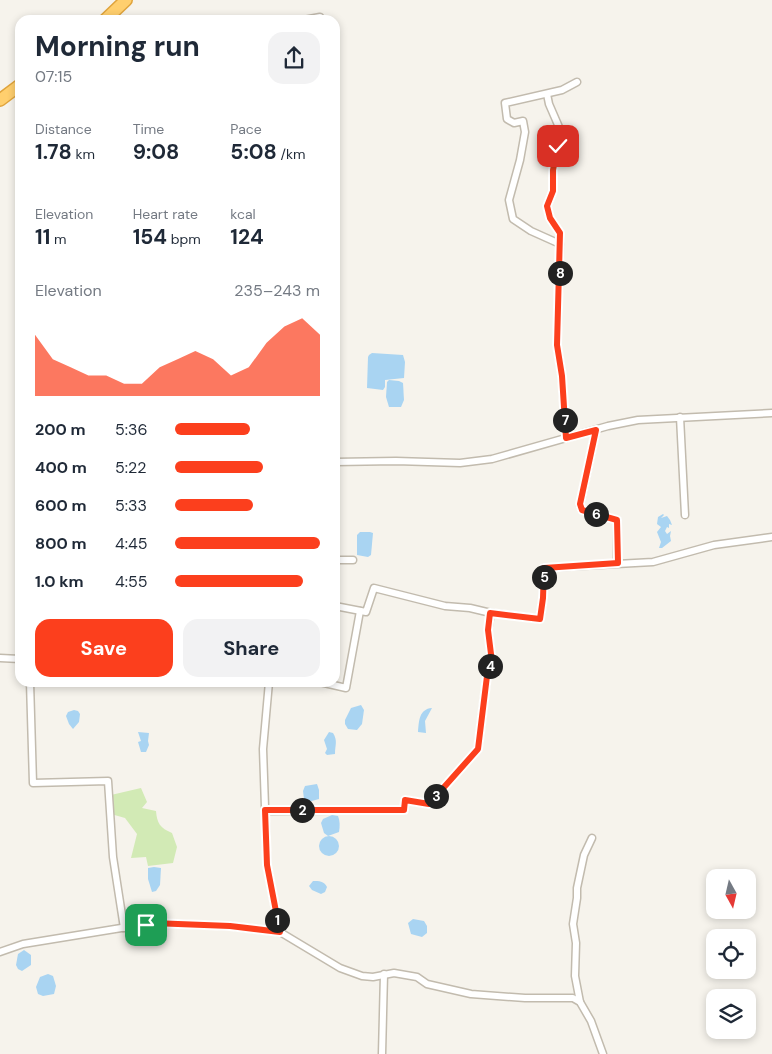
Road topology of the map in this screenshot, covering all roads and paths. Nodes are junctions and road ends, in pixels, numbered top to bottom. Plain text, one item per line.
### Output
1 (126, 0) edge
2 (110, 15) edge
3 (577, 82) dead end
4 (15, 89) edge
5 (547, 94) junction
6 (0, 100) edge
7 (560, 244) junction
8 (772, 413) edge
9 (680, 417) junction
10 (596, 430) junction
11 (566, 438) junction
12 (340, 462) edge
13 (685, 515) dead end
14 (772, 538) edge
15 (340, 560) edge
16 (353, 560) dead end
17 (618, 563) junction
18 (340, 607) edge
19 (360, 611) junction
20 (490, 613) junction
21 (0, 658) edge
22 (15, 659) edge
23 (30, 687) edge
24 (269, 687) edge
25 (340, 687) edge
26 (265, 810) junction
27 (592, 838) dead end
28 (124, 928) junction
29 (280, 932) junction
30 (0, 952) edge
31 (384, 974) junction
32 (580, 1002) junction
33 (382, 1054) edge
34 (603, 1054) edge

1 - 2 highway
3 - 5 street
4 - 6 highway
5 - 7 street
5 - 7 street
7 - 11 street
8 - 9 street
9 - 10 street
9 - 13 street
10 - 11 street
10 - 17 street
11 - 12 street
14 - 17 street
15 - 16 street
17 - 20 street
18 - 19 street
19 - 20 street
19 - 25 street
20 - 26 street
21 - 22 street
23 - 28 street
24 - 26 street
26 - 29 street
27 - 32 street
28 - 29 street
28 - 30 street
29 - 31 street
31 - 32 street
31 - 33 street
32 - 34 street

